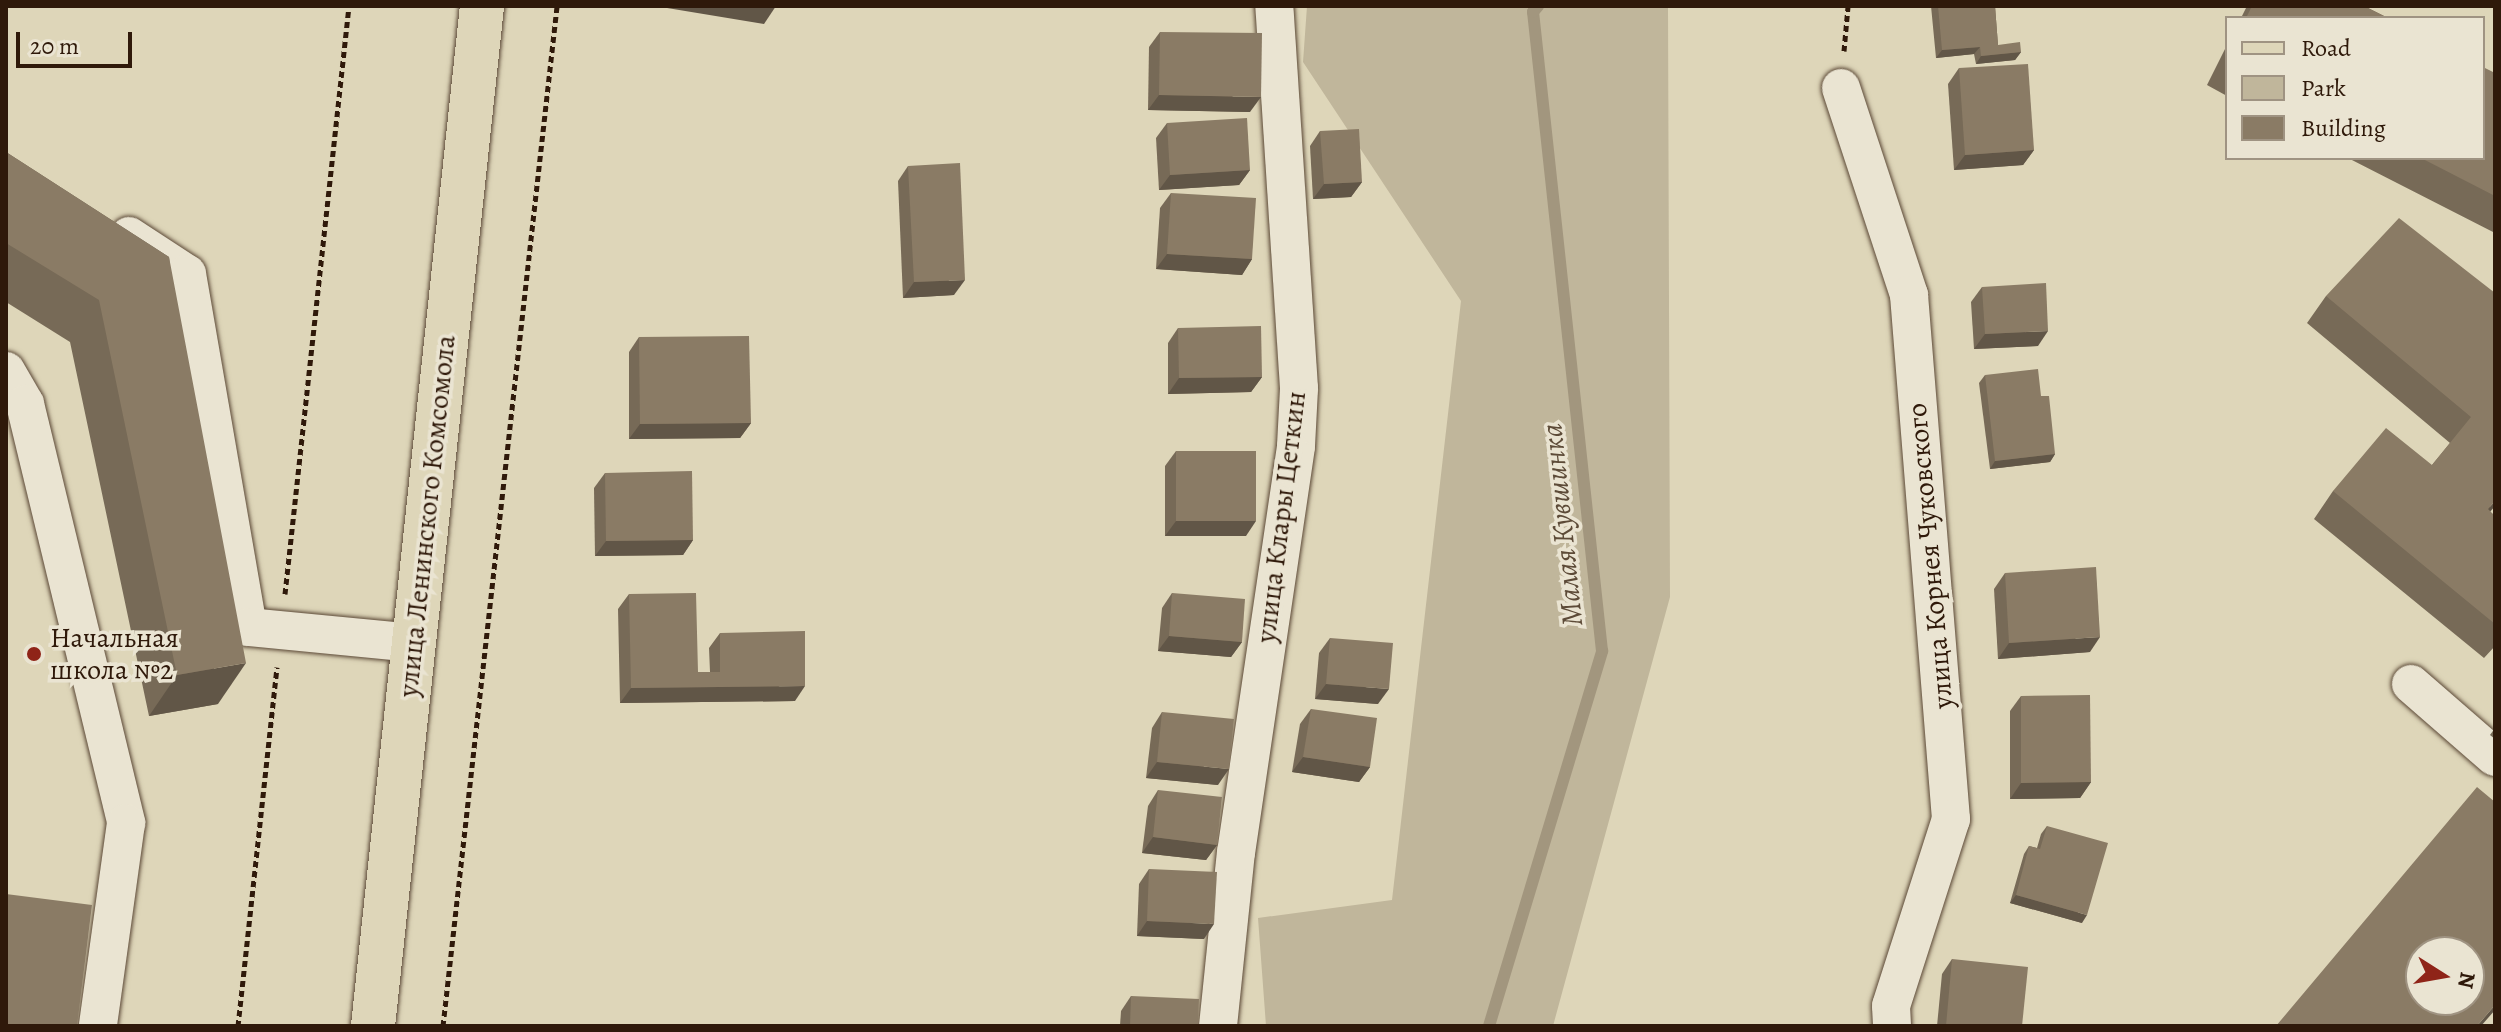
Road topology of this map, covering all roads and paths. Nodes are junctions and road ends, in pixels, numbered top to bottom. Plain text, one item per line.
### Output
1 (349, 6) edge
2 (482, 6) edge
3 (557, 6) edge
4 (1274, 6) edge
5 (1841, 88) dead end
6 (96, 215) edge
7 (6, 371) edge
8 (281, 630) junction
9 (413, 643) junction
10 (2411, 684) dead end
11 (2495, 757) edge
12 (98, 1026) edge
13 (238, 1026) edge
14 (373, 1026) edge
15 (443, 1026) edge
16 (1218, 1026) edge
17 (1892, 1026) edge

1 - 8 path
2 - 9 main road, улица Ленинского Комсомола
3 - 15 path
4 - 16 street, улица Клары Цеткин
5 - 17 street, улица Корнея Чуковского
6 - 8 street
7 - 12 street
8 - 9 street
8 - 13 path
9 - 14 main road, улица Ленинского Комсомола
10 - 11 street

